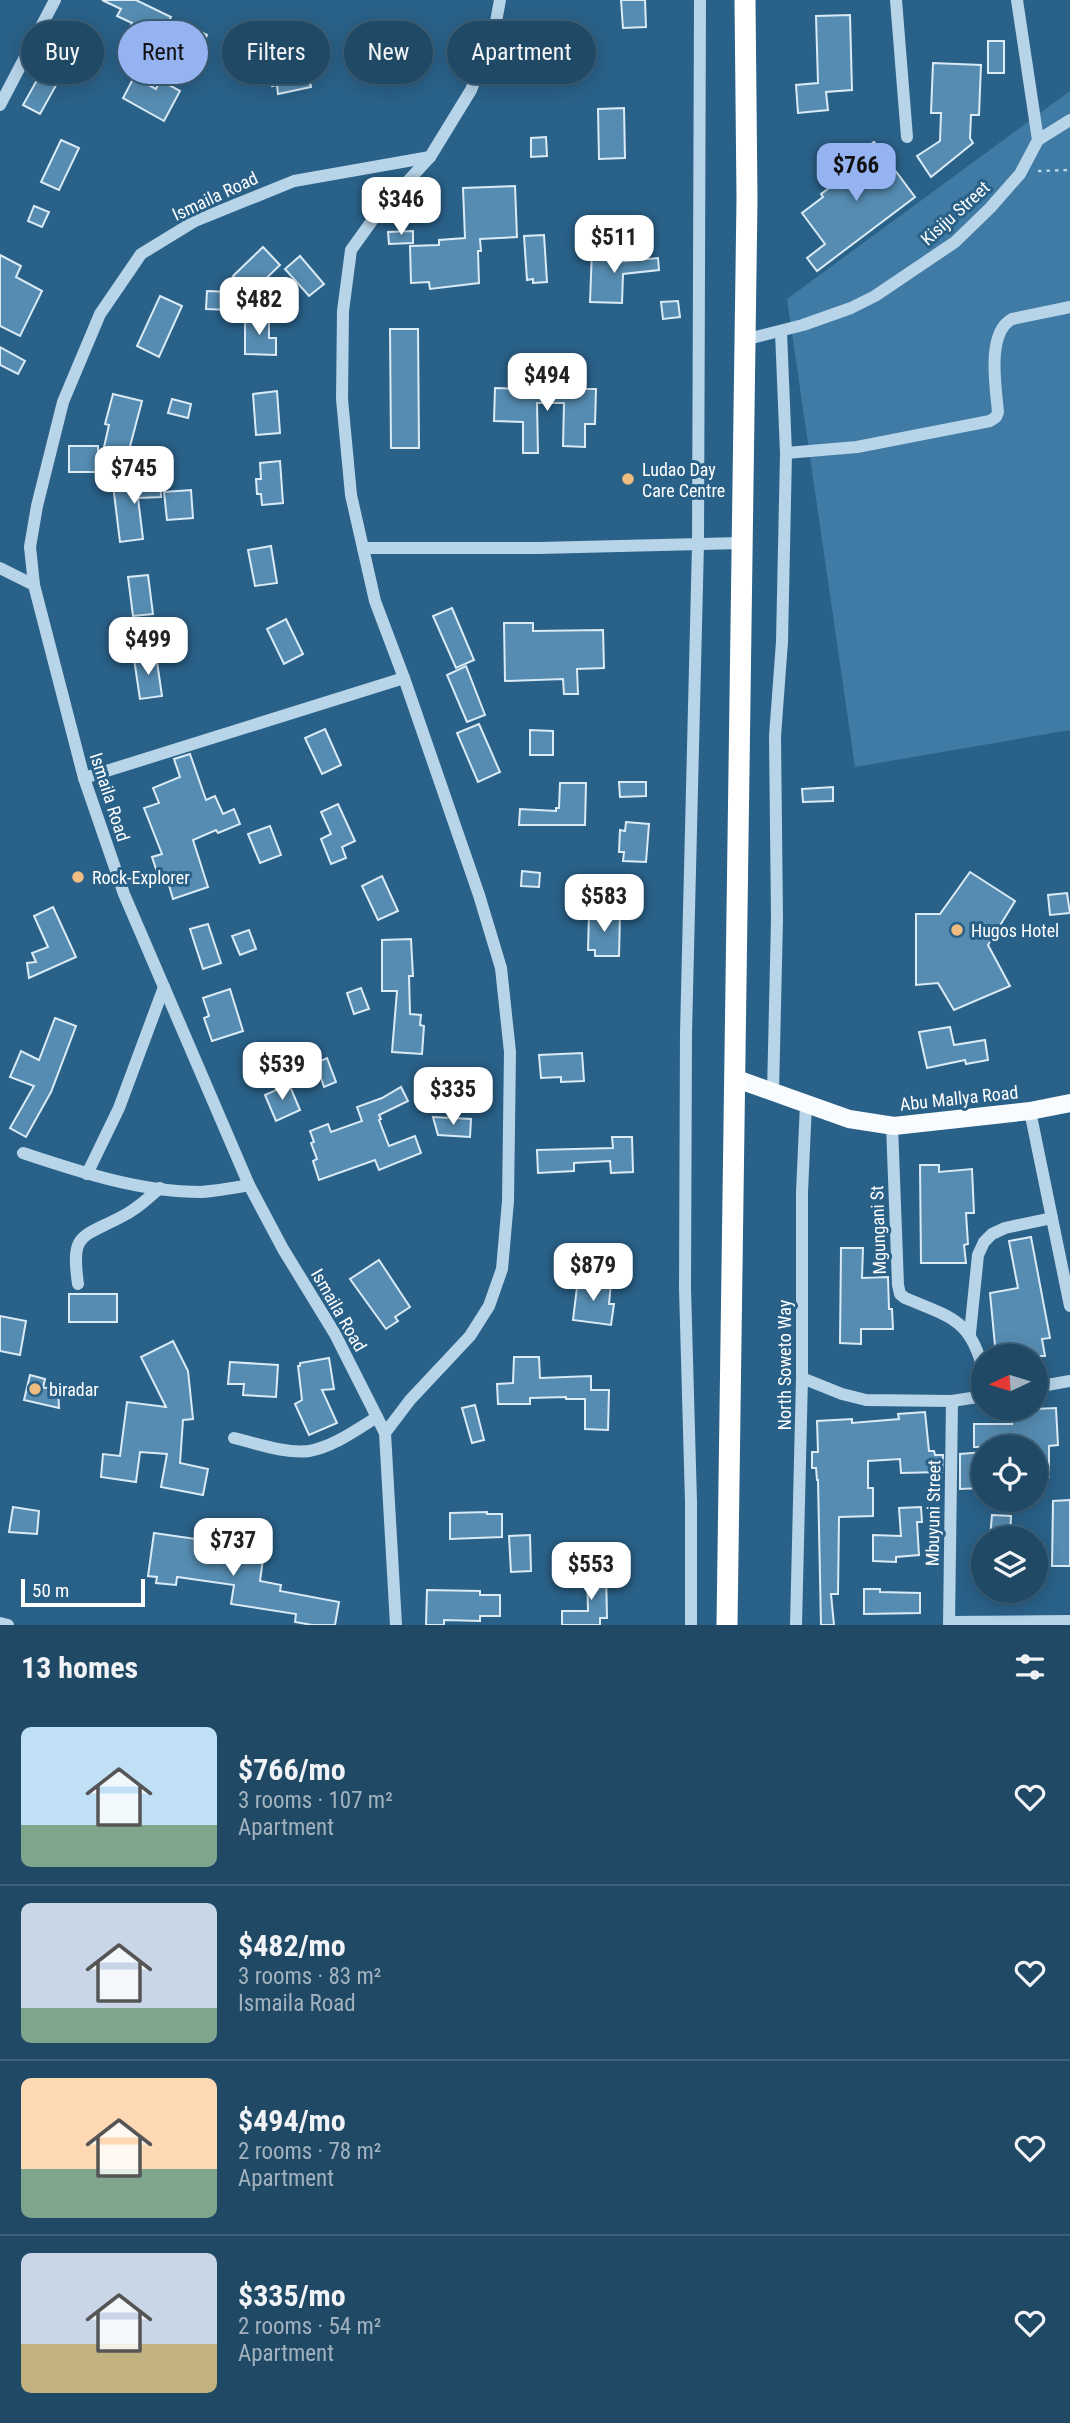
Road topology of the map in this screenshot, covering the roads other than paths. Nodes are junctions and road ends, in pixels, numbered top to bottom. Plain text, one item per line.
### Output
1 (55, 0) edge
2 (500, 0) edge
3 (700, 0) edge
4 (745, 0) edge
5 (897, 0) edge
6 (1017, 0) edge
7 (0, 105) edge
8 (1070, 120) edge
9 (907, 137) dead end
10 (1038, 140) junction
11 (430, 157) junction
12 (1070, 307) edge
13 (781, 332) junction
14 (744, 340) junction
15 (786, 453) junction
16 (741, 543) junction
17 (698, 544) junction
18 (363, 548) junction
19 (0, 568) edge
20 (34, 586) junction
21 (404, 678) junction
22 (84, 778) junction
23 (164, 987) junction
24 (734, 1078) junction
25 (773, 1093) junction
26 (1070, 1103) edge
27 (806, 1104) junction
28 (1030, 1111) junction
29 (892, 1125) junction
30 (23, 1153) dead end
31 (88, 1174) junction
32 (249, 1185) junction
33 (160, 1188) junction
34 (1052, 1218) junction
35 (78, 1284) dead end
36 (1070, 1307) edge
37 (970, 1333) junction
38 (976, 1344) edge
39 (802, 1378) junction
40 (1070, 1381) edge
41 (1048, 1385) edge
42 (971, 1398) edge
43 (951, 1401) junction
44 (377, 1417) junction
45 (385, 1433) junction
46 (234, 1438) dead end
47 (1070, 1621) edge
48 (0, 1623) edge
49 (949, 1624) edge
50 (8, 1625) edge
51 (396, 1625) edge
52 (691, 1625) edge
53 (727, 1625) edge
54 (796, 1625) edge

1 - 7 street
2 - 11 street
3 - 17 street
4 - 14 highway
5 - 9 street
6 - 10 street
8 - 10 street
10 - 13 street, Kisiju Street
11 - 18 street
11 - 20 street, Ismaila Road
12 - 15 street
13 - 14 street, Kisiju Street
13 - 15 street
14 - 16 highway
15 - 25 street
16 - 17 street
16 - 24 highway
17 - 18 street
17 - 52 street
18 - 21 street
19 - 20 street
20 - 22 street, Ismaila Road
21 - 22 street
21 - 45 street
22 - 23 street, Ismaila Road
23 - 31 street
23 - 32 street, Ismaila Road
24 - 25 main road, Abu Mallya Road
24 - 53 highway
25 - 27 main road, Abu Mallya Road
26 - 28 main road, Abu Mallya Road
27 - 29 main road, Abu Mallya Road
27 - 39 street, North Soweto Way
28 - 29 main road, Abu Mallya Road
28 - 34 street
29 - 37 street, Mgungani St
30 - 31 street
31 - 33 street
32 - 33 street
32 - 44 street, Ismaila Road
33 - 35 street
34 - 36 street
34 - 37 street
37 - 38 street
39 - 43 street
39 - 54 street, North Soweto Way
40 - 41 street
42 - 43 street
43 - 49 street, Mbuyuni Street
44 - 45 street, Ismaila Road
44 - 46 street
45 - 51 street, Ismaila Road
47 - 49 street
48 - 50 street

